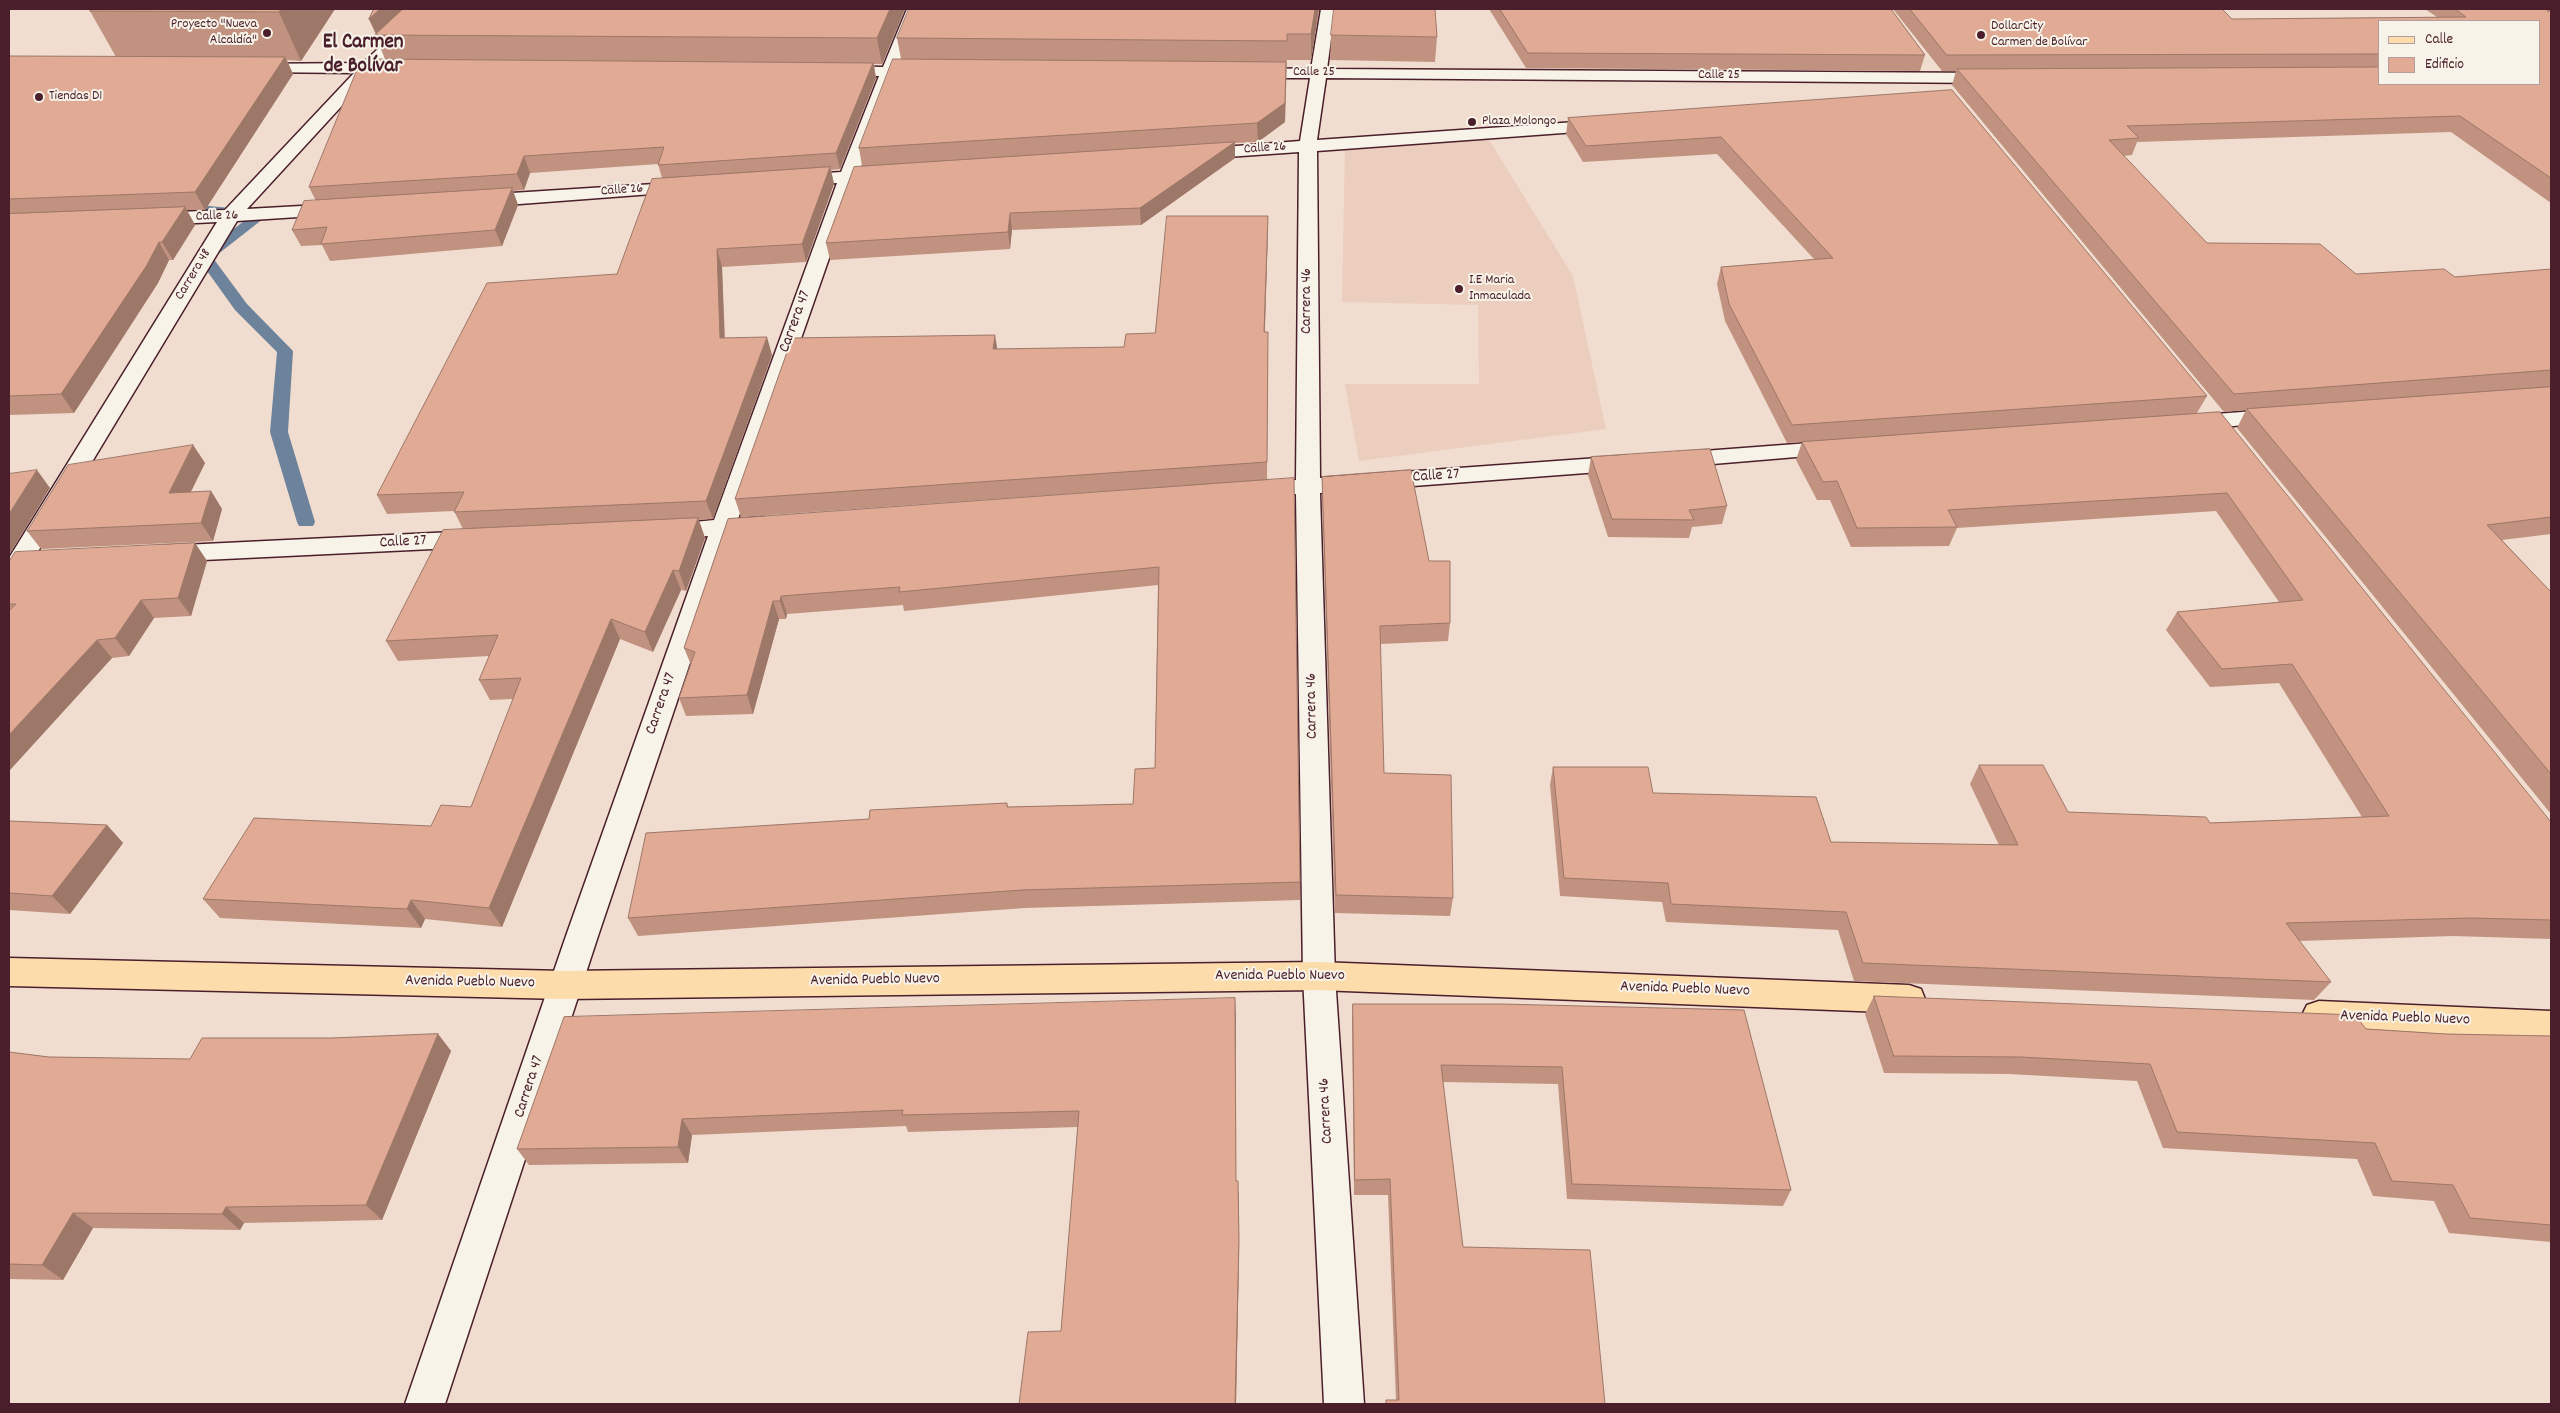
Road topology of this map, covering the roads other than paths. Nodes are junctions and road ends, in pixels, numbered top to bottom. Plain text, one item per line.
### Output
1 (428, 9) edge
2 (914, 9) edge
3 (1328, 9) edge
4 (238, 67) edge
5 (368, 67) junction
6 (408, 68) edge
7 (1932, 70) junction
8 (817, 71) edge
9 (887, 72) junction
10 (936, 72) edge
11 (1232, 73) edge
12 (1320, 73) junction
13 (2006, 78) edge
14 (1952, 99) edge
15 (1618, 124) edge
16 (1308, 146) junction
17 (1181, 155) edge
18 (907, 173) edge
19 (848, 177) junction
20 (778, 181) edge
21 (699, 186) edge
22 (460, 202) edge
23 (351, 209) edge
24 (230, 216) junction
25 (134, 220) edge
26 (2198, 398) edge
27 (2306, 414) edge
28 (2217, 421) junction
29 (2168, 425) edge
30 (2236, 444) edge
31 (1862, 447) edge
32 (1308, 486) junction
33 (1239, 491) edge
34 (782, 524) edge
35 (723, 528) junction
36 (644, 532) edge
37 (495, 538) edge
38 (139, 555) edge
39 (50, 559) edge
40 (15, 569) edge
41 (9, 972) edge
42 (1319, 976) junction
43 (564, 985) junction
44 (1935, 1000) edge
45 (2293, 1014) edge
46 (2551, 1025) edge
47 (424, 1404) edge
48 (1344, 1404) edge

1 - 5 street, Carrera 48
2 - 9 street, Carrera 47
3 - 12 street, Carrera 46
4 - 5 street
5 - 6 street
5 - 24 street, Carrera 48
7 - 12 street, Calle 25
7 - 13 street, Calle 25
7 - 14 street
8 - 9 street
9 - 10 street
9 - 19 street, Carrera 47
11 - 12 street, Calle 25
12 - 16 street, Carrera 46
15 - 16 street, Calle 26
16 - 17 street, Calle 26
16 - 32 street, Carrera 46
18 - 19 street
19 - 20 street
19 - 35 street, Carrera 47
21 - 22 street, Calle 26
23 - 24 street, Calle 26
24 - 25 street, Calle 26
24 - 40 street, Carrera 48
26 - 28 street
27 - 28 street
28 - 29 street
28 - 30 street
31 - 32 street, Calle 27
32 - 33 street, Calle 27
32 - 42 street, Carrera 46
34 - 35 street
35 - 36 street
35 - 43 street, Carrera 47
37 - 38 street, Calle 27
39 - 40 street
41 - 43 main road, Avenida Pueblo Nuevo
42 - 43 main road, Avenida Pueblo Nuevo
42 - 44 main road, Avenida Pueblo Nuevo
42 - 48 street, Carrera 46
43 - 47 street, Carrera 47
45 - 46 main road, Avenida Pueblo Nuevo

